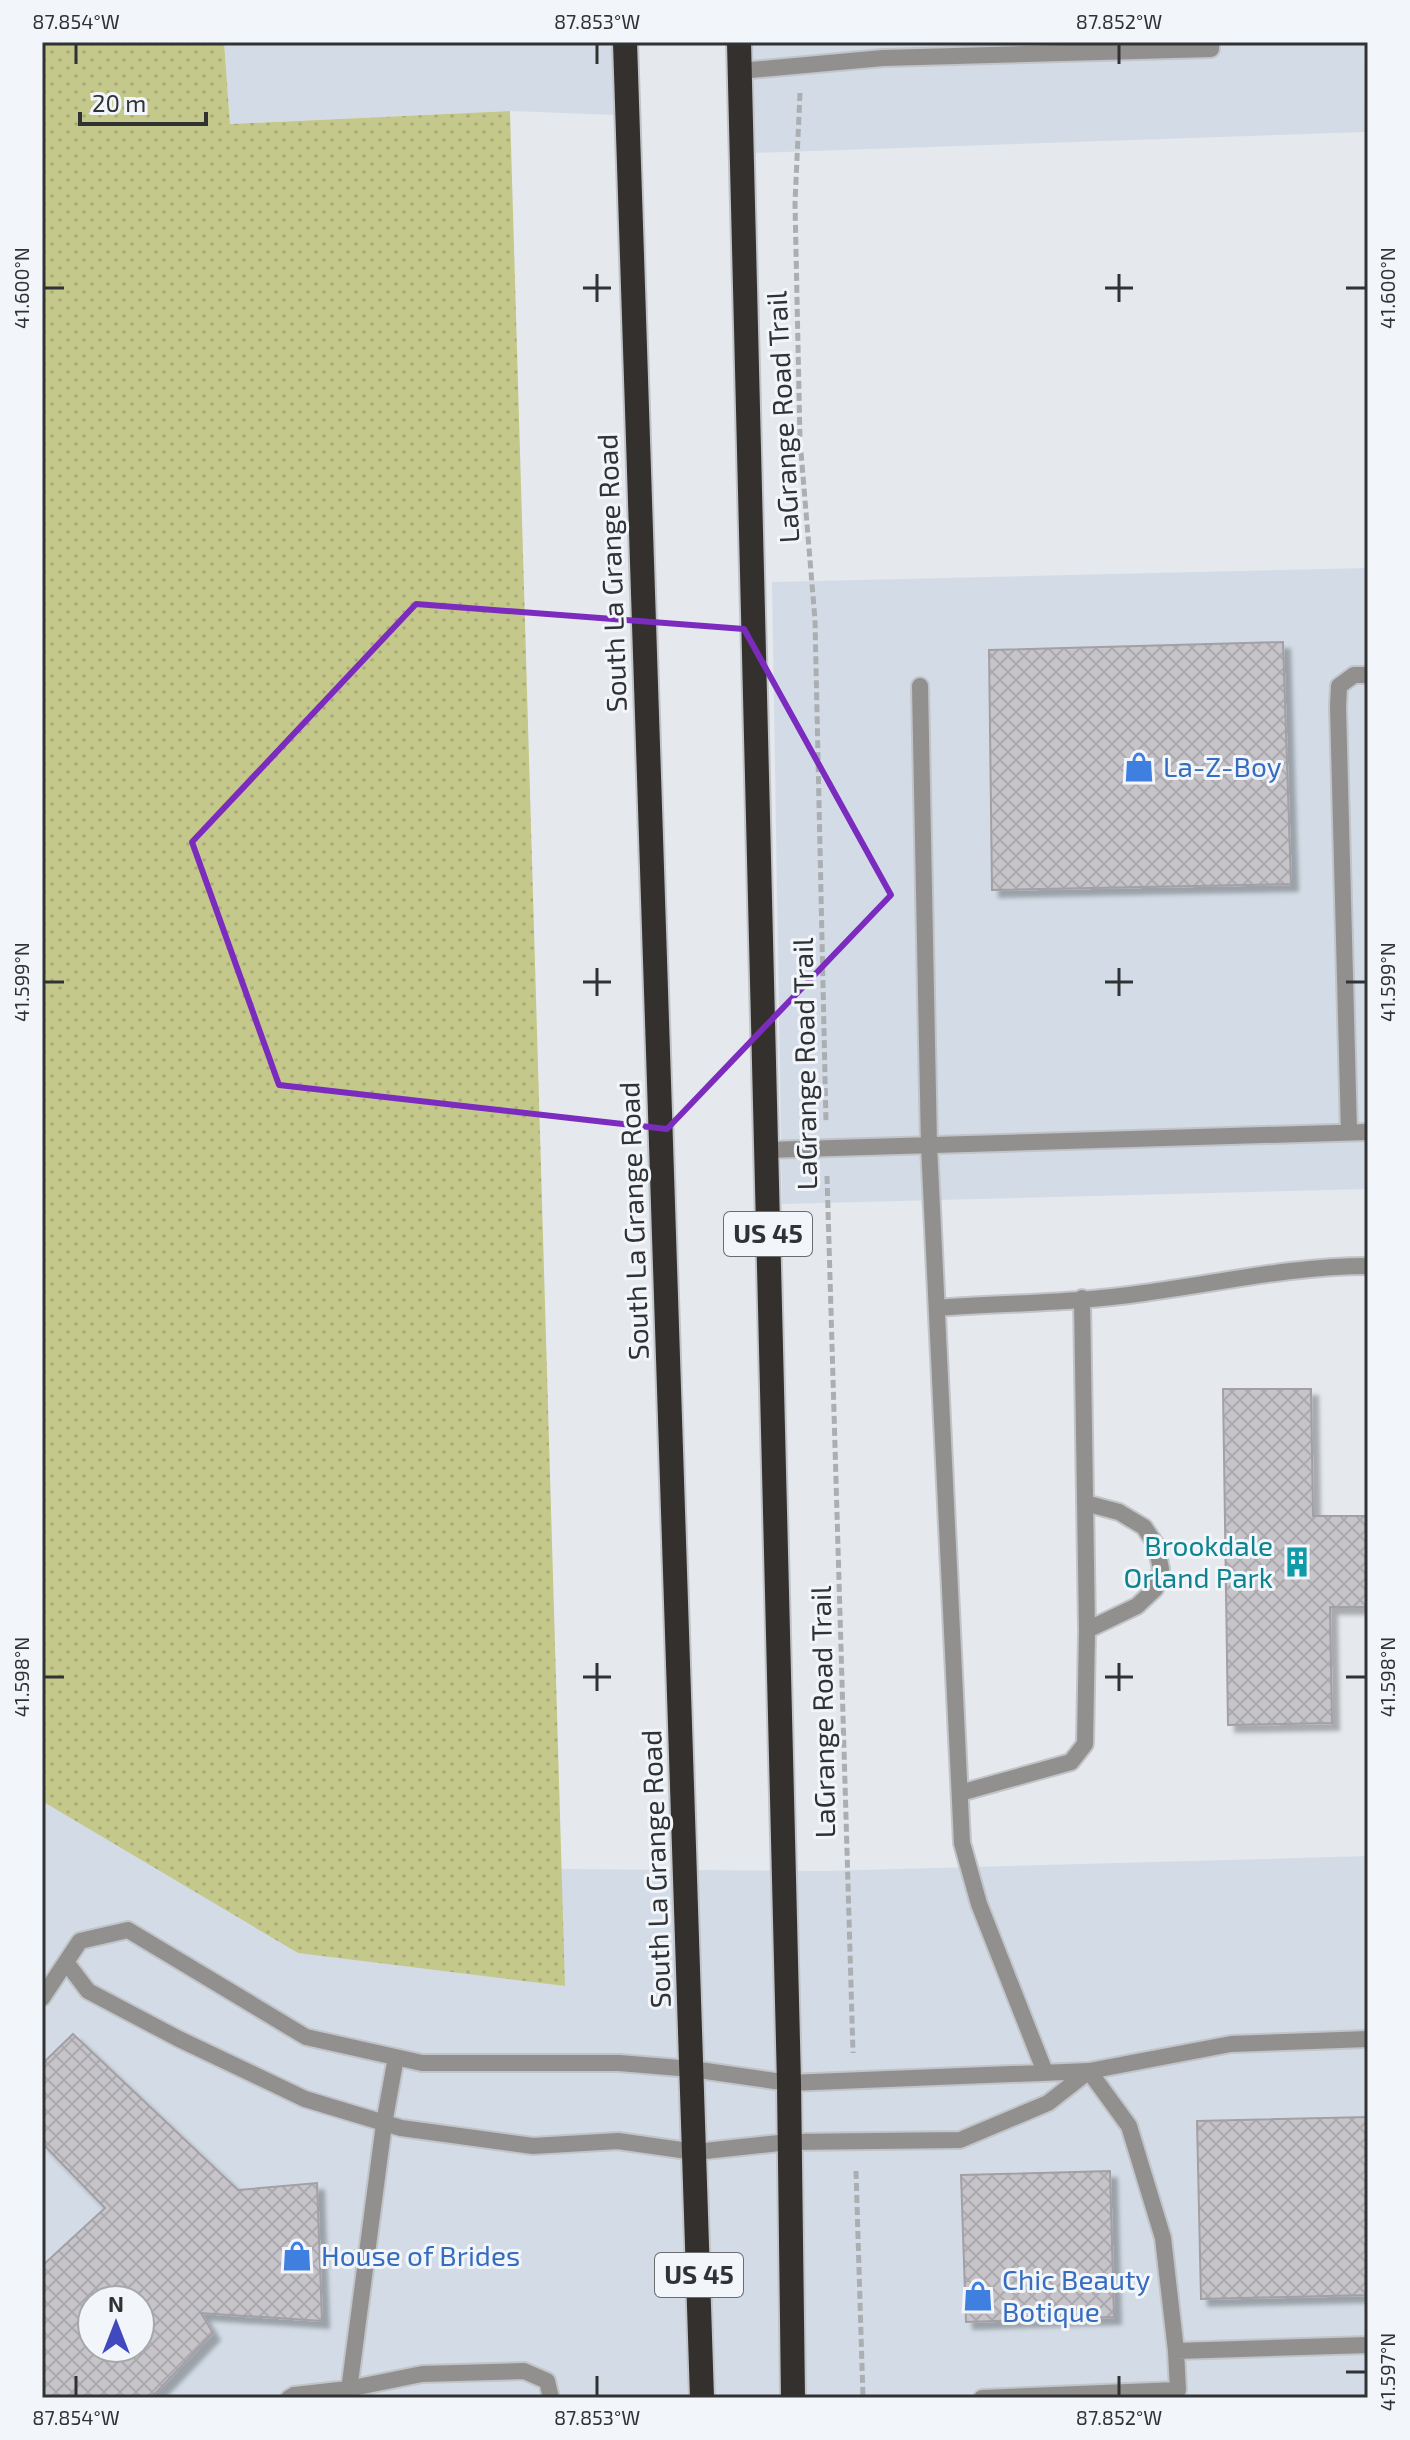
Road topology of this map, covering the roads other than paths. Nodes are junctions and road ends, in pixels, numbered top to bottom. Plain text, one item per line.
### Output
1 (625, 42) edge
2 (739, 42) edge
3 (1211, 42) edge
4 (882, 50) edge
5 (740, 71) junction
6 (1368, 675) edge
7 (920, 686) dead end
8 (1349, 1132) junction
9 (1368, 1132) edge
10 (929, 1145) junction
11 (766, 1150) junction
12 (1368, 1266) edge
13 (1082, 1298) junction
14 (937, 1308) junction
15 (1085, 1503) junction
16 (1087, 1630) junction
17 (960, 1793) junction
18 (66, 1962) junction
19 (42, 1998) edge
20 (1368, 2039) edge
21 (396, 2057) junction
22 (692, 2069) junction
23 (1089, 2071) junction
24 (1045, 2072) junction
25 (789, 2083) junction
26 (384, 2124) junction
27 (789, 2142) junction
28 (695, 2152) junction
29 (1368, 2345) edge
30 (1176, 2351) junction
31 (348, 2394) edge
32 (1179, 2394) edge
33 (289, 2398) edge
34 (551, 2398) edge
35 (702, 2398) edge
36 (793, 2398) edge
37 (982, 2398) edge

1 - 22 highway, South La Grange Road / US 45
2 - 5 highway, US 45
3 - 4 lane
4 - 5 lane
5 - 11 highway, US 45
6 - 8 lane
7 - 10 lane
8 - 9 lane
8 - 10 lane
10 - 11 lane
10 - 14 lane
11 - 25 highway, US 45
12 - 13 lane
13 - 14 lane
13 - 15 lane
14 - 17 lane
15 - 16 lane
15 - 16 lane
16 - 17 lane
17 - 24 lane
18 - 19 lane
18 - 21 lane
18 - 26 lane
20 - 23 lane
21 - 22 lane
21 - 26 lane
22 - 25 lane
22 - 28 highway, South La Grange Road / US 45
23 - 24 lane
23 - 27 lane
23 - 30 lane
24 - 25 lane
25 - 27 highway, US 45
26 - 28 lane
26 - 31 lane
27 - 28 lane
27 - 36 highway, US 45
28 - 35 highway, South La Grange Road / US 45
29 - 30 lane
30 - 32 lane
31 - 33 lane
31 - 34 lane
32 - 37 lane

